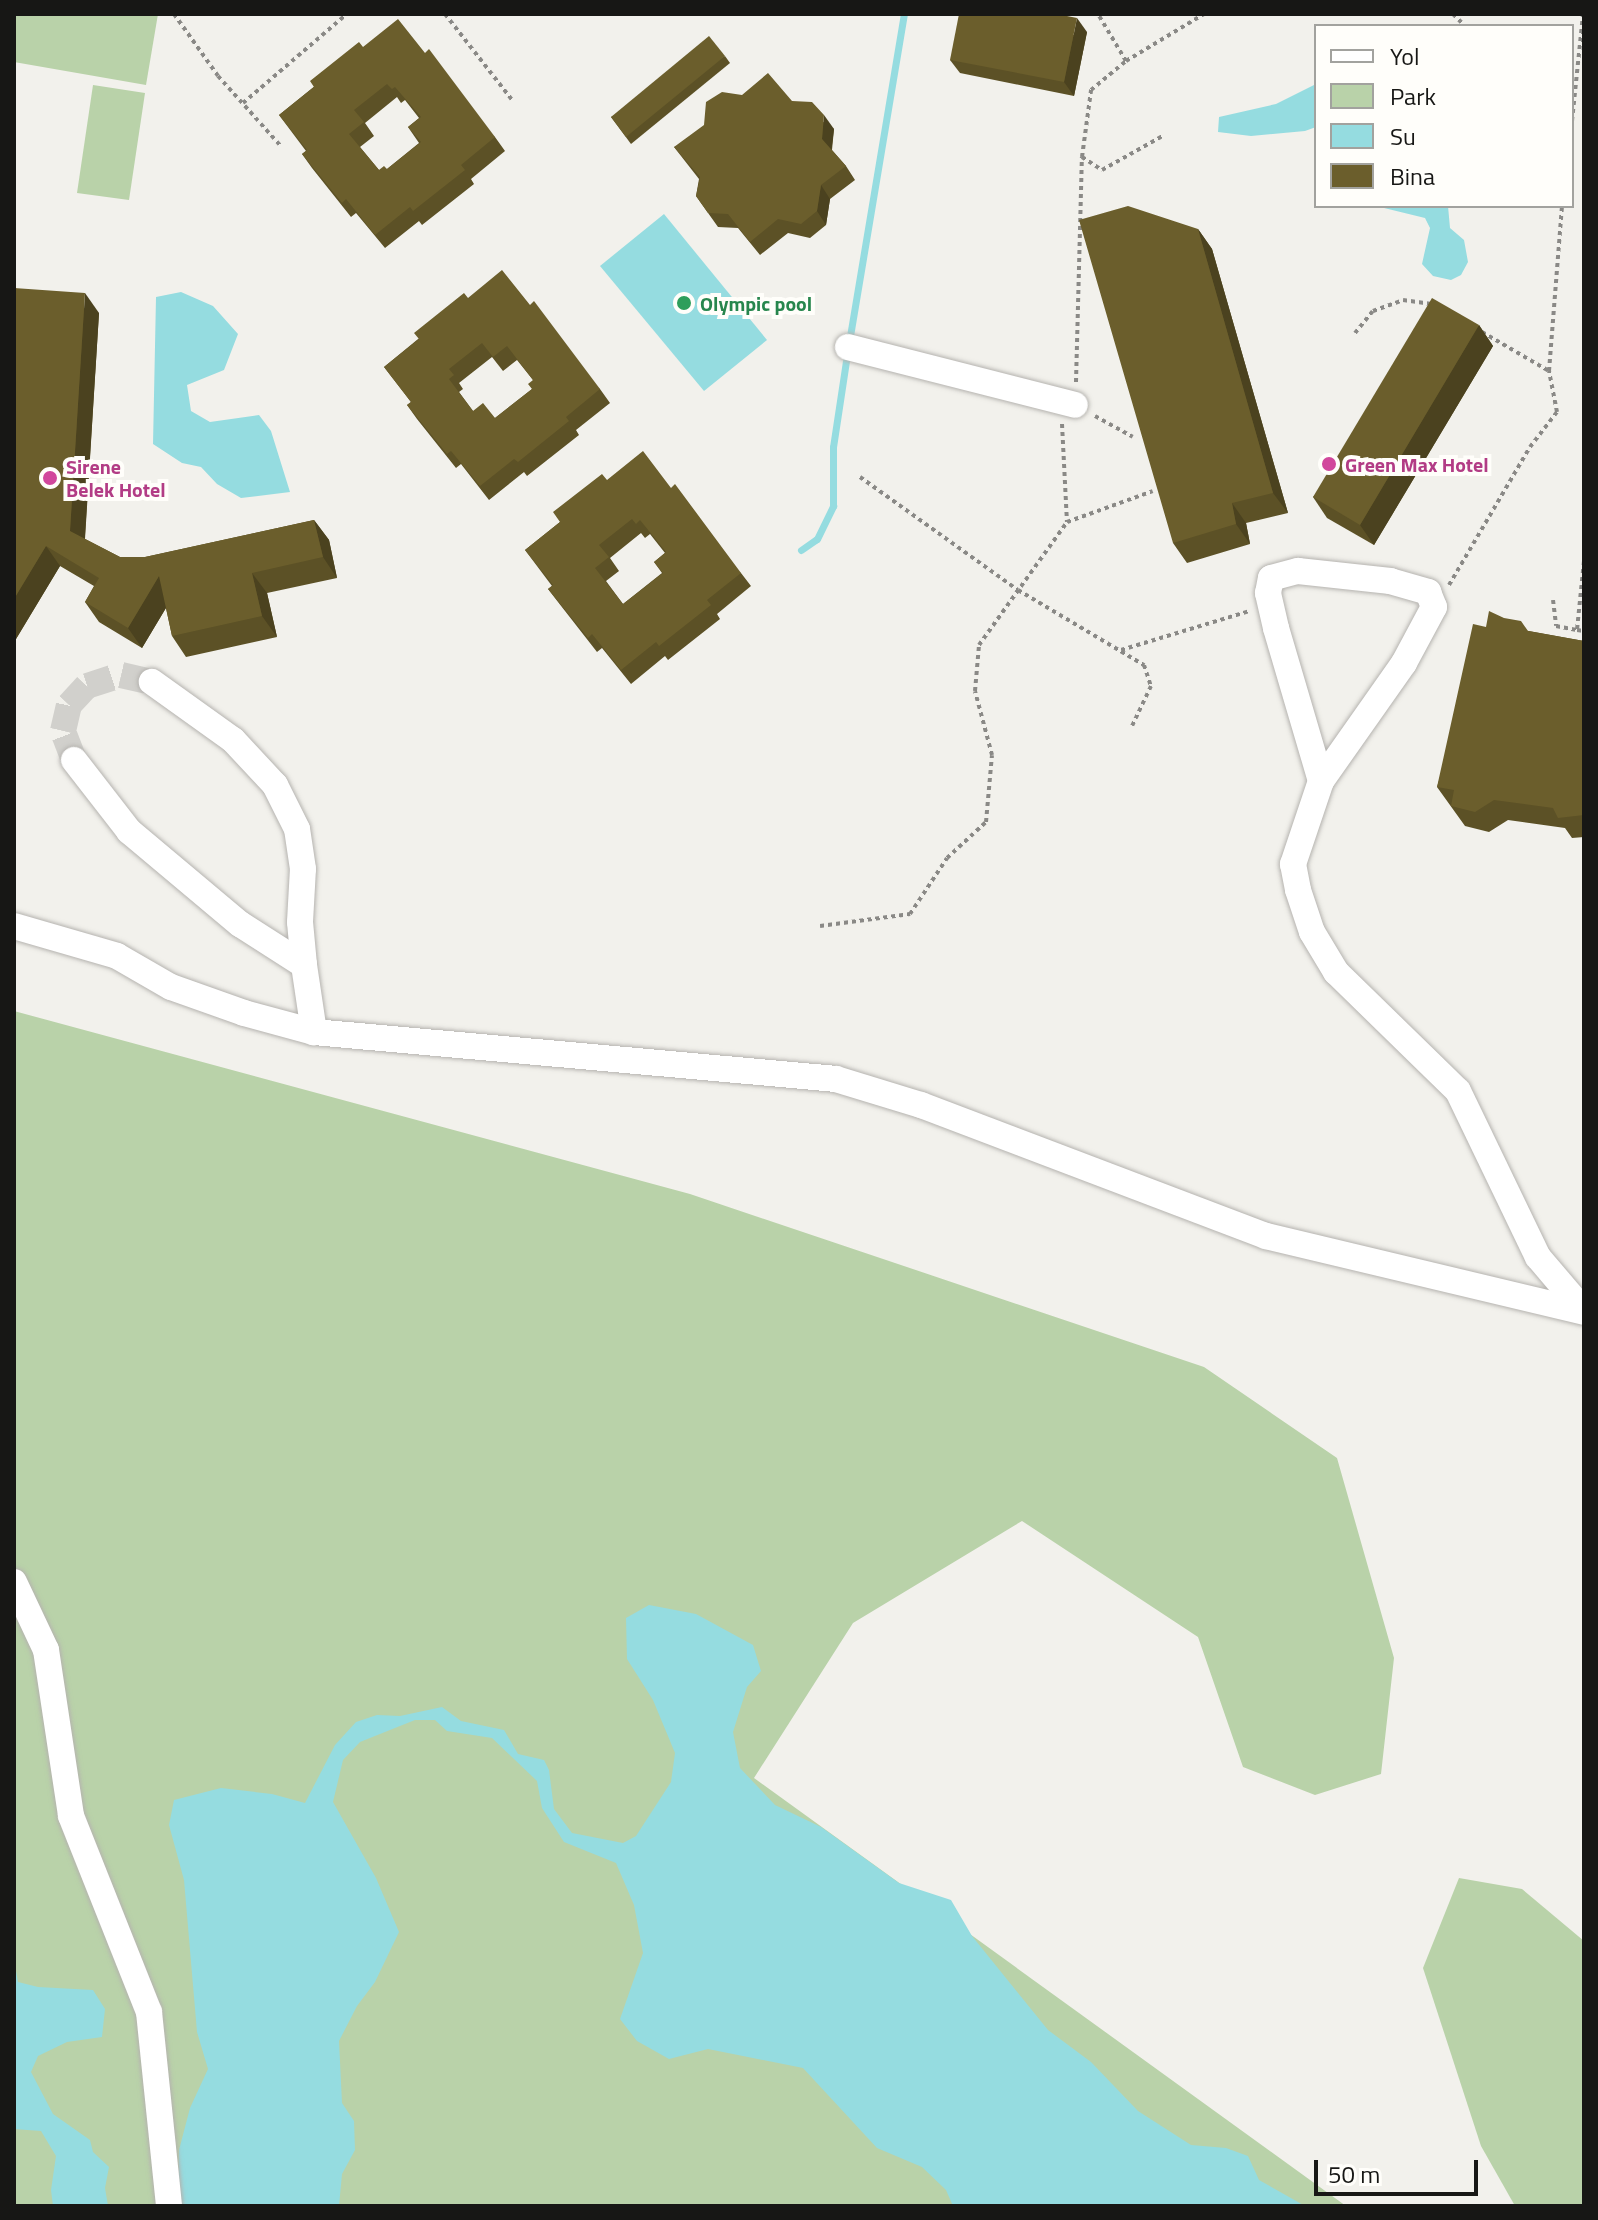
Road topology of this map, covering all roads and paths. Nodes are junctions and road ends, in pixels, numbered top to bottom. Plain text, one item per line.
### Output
1 (174, 14) edge
2 (347, 14) edge
3 (445, 14) edge
4 (1098, 14) edge
5 (1204, 14) edge
6 (1583, 14) edge
7 (1126, 61) junction
8 (513, 101) dead end
9 (1574, 102) edge
10 (243, 103) junction
11 (1164, 135) dead end
12 (280, 145) dead end
13 (1082, 157) junction
14 (1562, 208) edge
15 (1436, 305) edge
16 (1473, 327) edge
17 (1355, 333) dead end
18 (848, 347) dead end
19 (1549, 371) junction
20 (1075, 405) junction
21 (1133, 437) edge
22 (860, 477) dead end
23 (1153, 491) edge
24 (1067, 522) junction
25 (1584, 561) edge
26 (1018, 590) junction
27 (1553, 600) dead end
28 (1270, 604) junction
29 (1434, 607) junction
30 (1577, 630) junction
31 (1584, 631) edge
32 (1121, 650) junction
33 (152, 682) tunnel mouth
34 (1132, 726) dead end
35 (74, 760) tunnel mouth
36 (1321, 781) junction
37 (14, 926) edge
38 (820, 926) dead end
39 (304, 965) junction
40 (314, 1032) junction
41 (1584, 1312) edge
42 (14, 1582) edge
43 (169, 2206) edge

1 - 10 path
2 - 10 path
3 - 8 path
4 - 7 path
5 - 7 path
6 - 9 path
7 - 13 path
10 - 12 path
11 - 13 path
13 - 20 path
14 - 19 path
15 - 17 path
16 - 19 path
18 - 20 street
19 - 29 path
20 - 21 path
20 - 24 path
22 - 26 path
23 - 24 path
24 - 26 path
25 - 30 path
26 - 32 path
26 - 38 path
27 - 30 path
28 - 29 street
28 - 32 path
28 - 36 street
29 - 36 street
30 - 31 path
32 - 34 path
33 - 39 street
35 - 39 street
36 - 41 street
37 - 40 street
39 - 40 street
40 - 41 street
42 - 43 street

